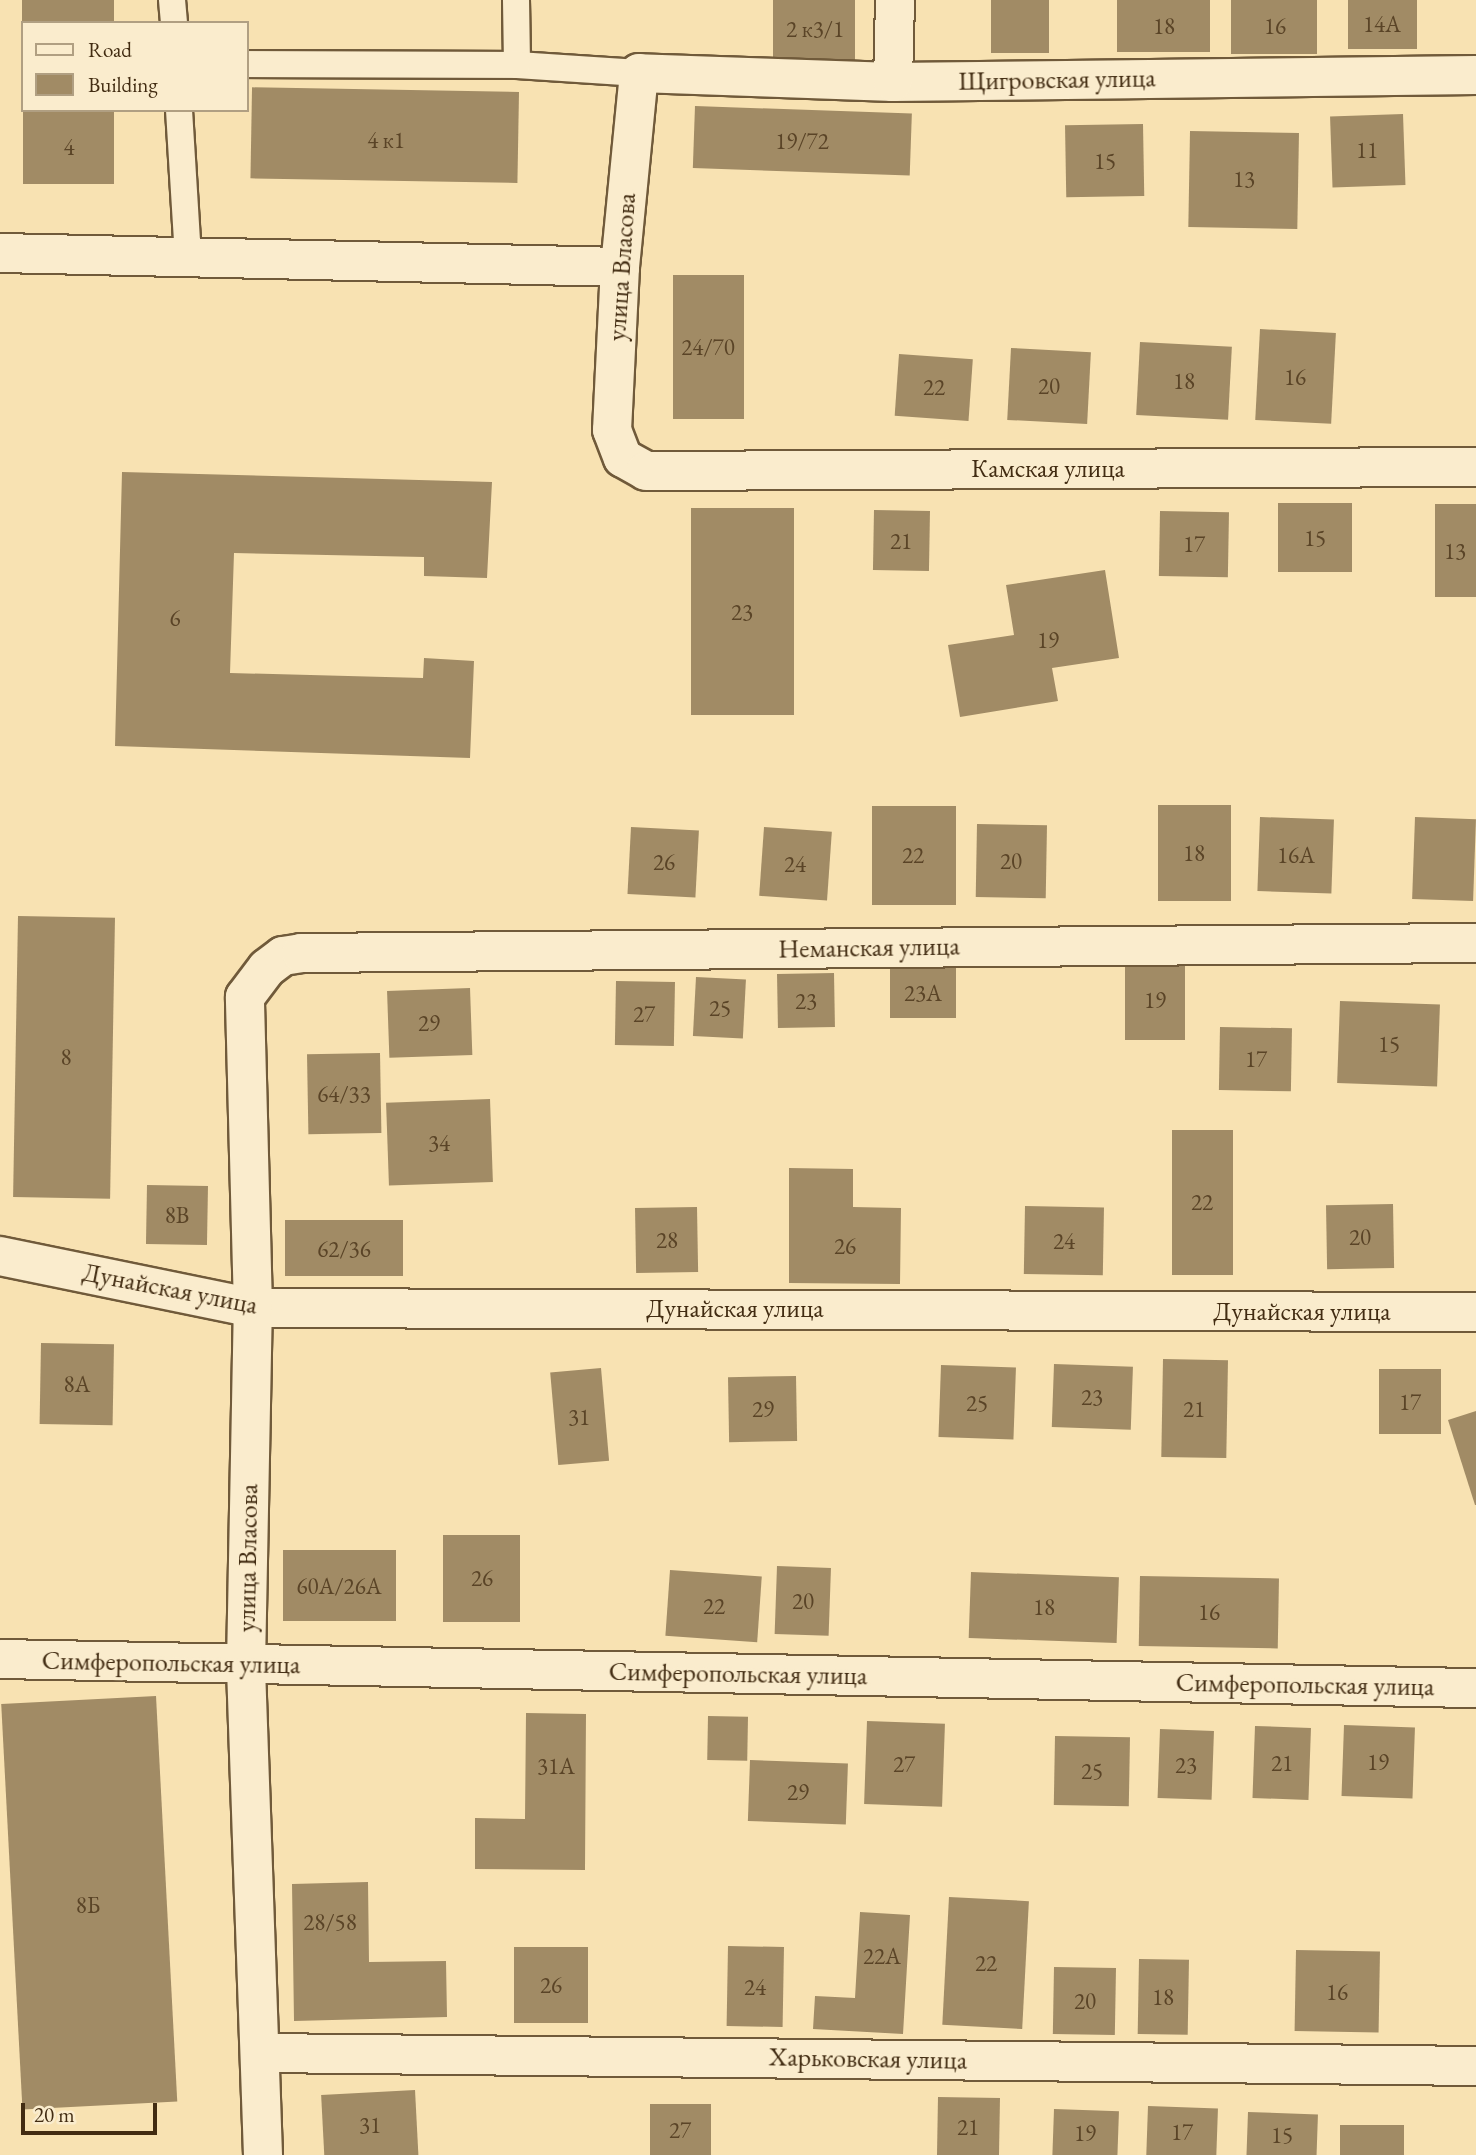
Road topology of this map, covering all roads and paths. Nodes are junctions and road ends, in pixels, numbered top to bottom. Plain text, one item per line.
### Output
1 (172, 0) edge
2 (516, 0) edge
3 (895, 0) edge
4 (174, 21) edge
5 (248, 64) edge
6 (517, 65) junction
7 (639, 73) junction
8 (1476, 75) edge
9 (893, 82) junction
10 (179, 112) edge
11 (0, 253) edge
12 (188, 257) junction
13 (620, 267) junction
14 (623, 458) joint
15 (1476, 467) edge
16 (1476, 943) edge
17 (267, 968) joint
18 (0, 1255) edge
19 (253, 1308) junction
20 (1476, 1312) edge
21 (0, 1659) edge
22 (246, 1665) junction
23 (1476, 1688) edge
24 (260, 2053) junction
25 (1476, 2066) edge
26 (263, 2155) edge

1 - 4 lane
2 - 6 lane
3 - 9 street
5 - 6 lane
6 - 7 lane
7 - 9 street, Щигровская улица
7 - 13 street, улица Власова
8 - 9 street, Щигровская улица
10 - 12 lane
11 - 12 street
12 - 13 street
13 - 14 street, улица Власова
14 - 15 street, Камская улица
16 - 17 street, Неманская улица
17 - 19 street, улица Власова
18 - 19 street, Дунайская улица
19 - 20 street, Дунайская улица
19 - 22 street, улица Власова
21 - 22 street, Симферопольская улица
22 - 23 street, Симферопольская улица
22 - 24 street, улица Власова
24 - 25 street, Харьковская улица
24 - 26 street, улица Власова

